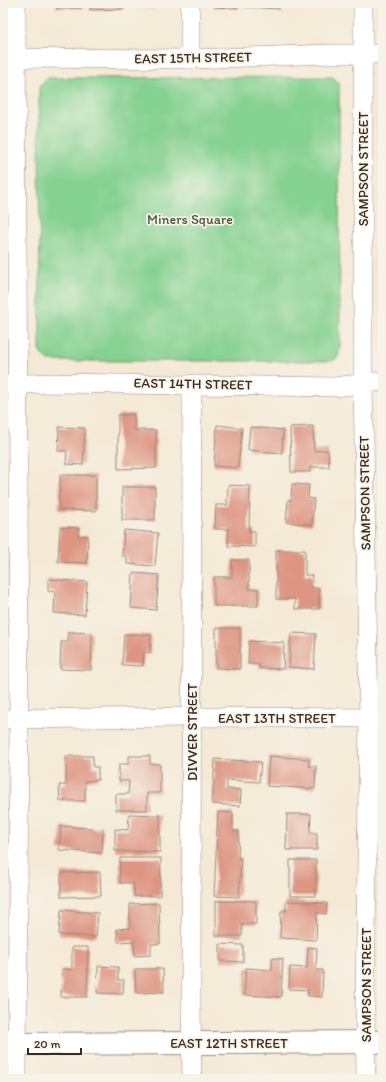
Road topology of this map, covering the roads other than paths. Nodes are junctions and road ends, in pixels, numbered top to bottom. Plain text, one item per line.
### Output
1 (16, 3) edge
2 (190, 3) edge
3 (363, 3) edge
4 (364, 54) junction
5 (383, 54) edge
6 (10, 58) edge
7 (190, 60) junction
8 (383, 381) edge
9 (363, 383) junction
10 (10, 384) edge
11 (192, 384) junction
12 (192, 717) junction
13 (376, 718) edge
14 (11, 719) edge
15 (374, 1043) edge
16 (10, 1044) edge
17 (192, 1044) junction
18 (18, 1079) edge
19 (192, 1079) edge
20 (366, 1079) edge

1 - 6 street
2 - 7 street
3 - 4 street, SAMPSON STREET
4 - 5 street, EAST 15TH STREET
4 - 7 street, EAST 15TH STREET
4 - 9 street, SAMPSON STREET
6 - 7 street, EAST 15TH STREET
6 - 10 street
8 - 9 street, EAST 14TH STREET
9 - 11 street, EAST 14TH STREET
9 - 13 street, SAMPSON STREET
10 - 11 street, EAST 14TH STREET
10 - 14 street
11 - 12 street, DIVVER STREET
12 - 13 street, EAST 13TH STREET
12 - 14 street, EAST 13TH STREET
12 - 17 street, DIVVER STREET
13 - 15 street, SAMPSON STREET
14 - 16 street
15 - 17 highway, EAST 12TH STREET
15 - 20 street, SAMPSON STREET
16 - 17 highway, EAST 12TH STREET
16 - 18 street
17 - 19 street, DIVVER STREET

